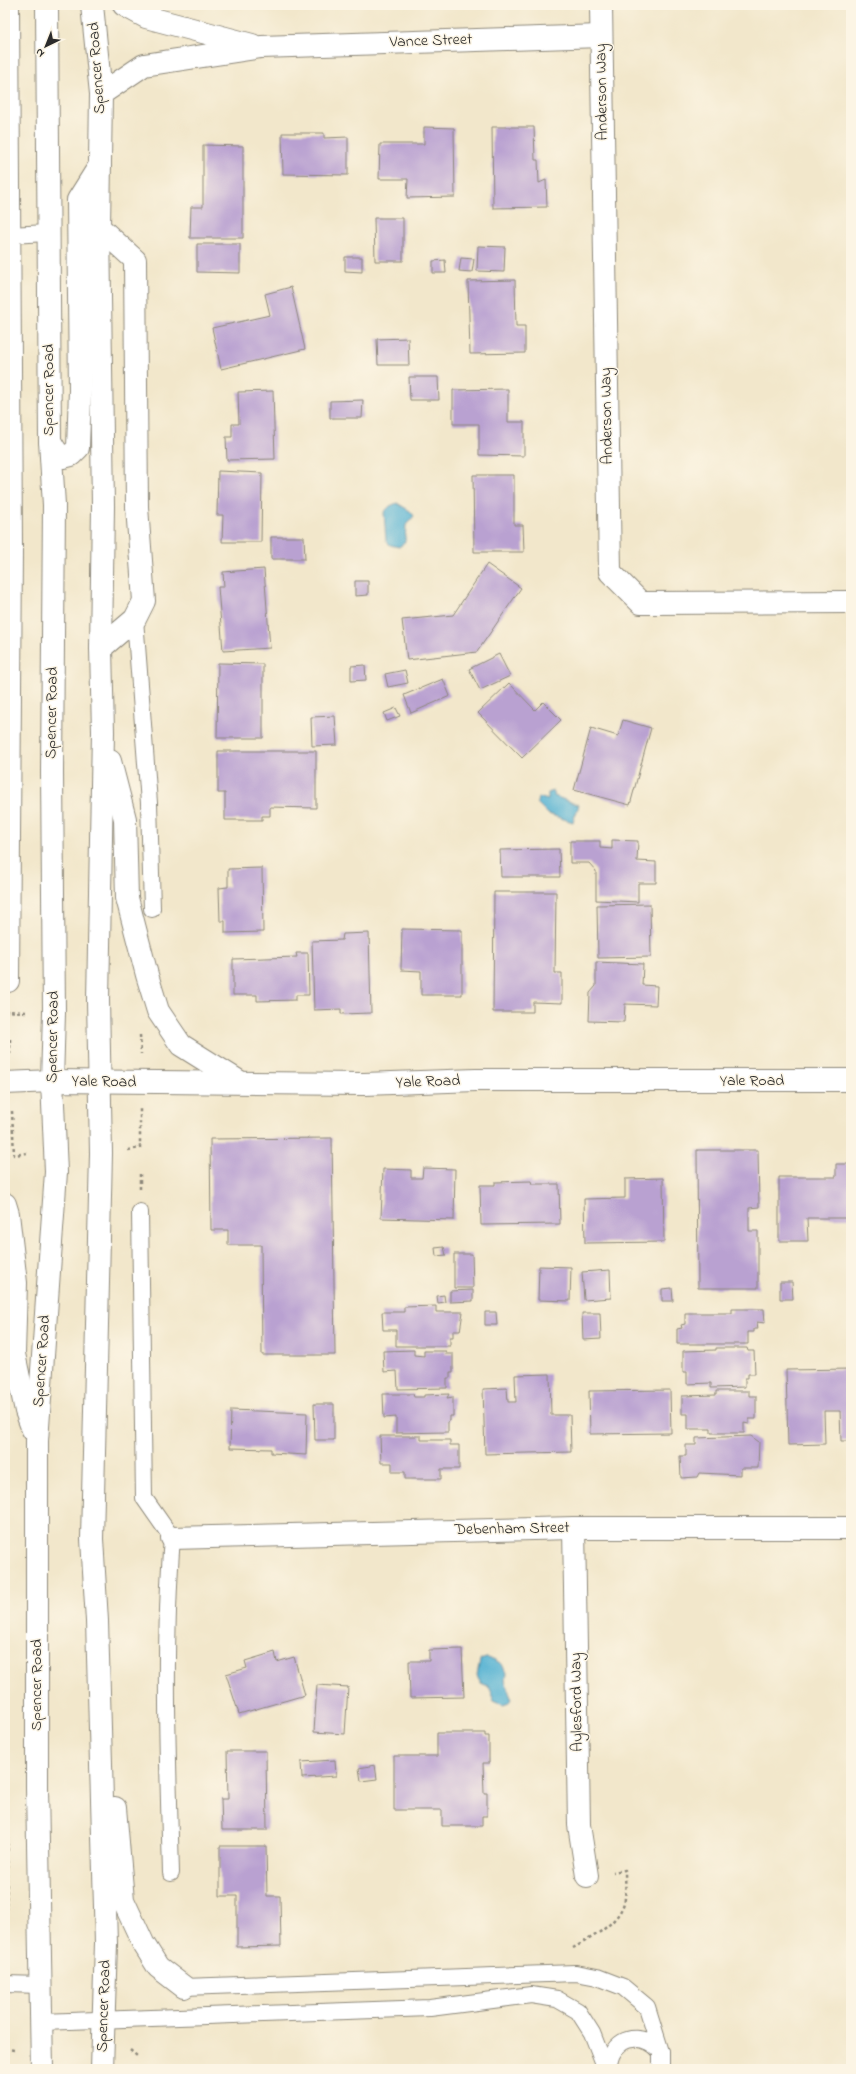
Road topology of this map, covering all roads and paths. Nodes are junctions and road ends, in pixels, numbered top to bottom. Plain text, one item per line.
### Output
1 (47, 5) edge
2 (92, 5) edge
3 (124, 5) edge
4 (602, 5) edge
5 (7, 17) edge
6 (601, 36) junction
7 (261, 47) junction
8 (101, 94) junction
9 (100, 165) junction
10 (100, 227) junction
11 (48, 233) junction
12 (9, 235) junction
13 (50, 441) junction
14 (8, 549) edge
15 (851, 602) edge
16 (135, 619) junction
17 (101, 648) junction
18 (103, 732) junction
19 (152, 909) dead end
20 (8, 981) dead end
21 (851, 1080) edge
22 (52, 1081) junction
23 (240, 1082) junction
24 (5, 1083) edge
25 (101, 1083) junction
26 (12, 1128) dead end
27 (14, 1155) dead end
28 (5, 1204) edge
29 (140, 1212) dead end
30 (37, 1441) junction
31 (574, 1528) junction
32 (851, 1528) edge
33 (172, 1538) junction
34 (97, 1621) junction
35 (5, 1661) edge
36 (7, 1715) dead end
37 (8, 1830) dead end
38 (171, 1873) dead end
39 (587, 1876) joint
40 (567, 1950) dead end
41 (5, 1953) edge
42 (5, 1984) edge
43 (41, 1985) junction
44 (184, 1987) joint
45 (104, 2019) junction
46 (42, 2022) junction
47 (5, 2049) edge
48 (661, 2052) junction
49 (137, 2056) dead end
50 (42, 2059) edge
51 (102, 2059) edge
52 (607, 2069) edge
53 (661, 2069) edge

1 - 11 main road, Spencer Road
2 - 8 main road, Spencer Road
3 - 7 main road, Vance Street
4 - 6 main road, Anderson Way
5 - 12 main road
6 - 7 main road, Vance Street
6 - 15 main road, Anderson Way
7 - 8 main road, Vance Street
8 - 9 main road, Spencer Road
9 - 10 main road, Spencer Road
9 - 13 main road
10 - 16 main road
10 - 17 main road, Spencer Road
11 - 12 lane
11 - 13 main road, Spencer Road
12 - 14 main road
13 - 22 main road, Spencer Road
14 - 20 main road
16 - 17 main road
16 - 19 lane
17 - 18 main road, Spencer Road
18 - 23 main road
18 - 25 main road, Spencer Road
21 - 23 main road, Yale Road
22 - 24 main road, Yale Road
22 - 25 main road, Yale Road
22 - 30 main road, Spencer Road
23 - 25 main road, Yale Road
25 - 34 main road, Spencer Road
26 - 27 path
28 - 30 main road
29 - 33 lane
30 - 43 main road, Spencer Road
31 - 32 main road, Debenham Street
31 - 33 main road, Debenham Street
31 - 39 main road, Aylesford Way
33 - 38 lane
34 - 44 main road
34 - 45 main road, Spencer Road
35 - 36 path
37 - 41 path
39 - 40 path
42 - 43 lane
43 - 46 main road, Spencer Road
44 - 48 lane
45 - 46 lane
45 - 51 main road, Spencer Road
45 - 52 lane
46 - 50 main road, Spencer Road
47 - 50 path
48 - 52 lane
48 - 53 lane
49 - 51 path

